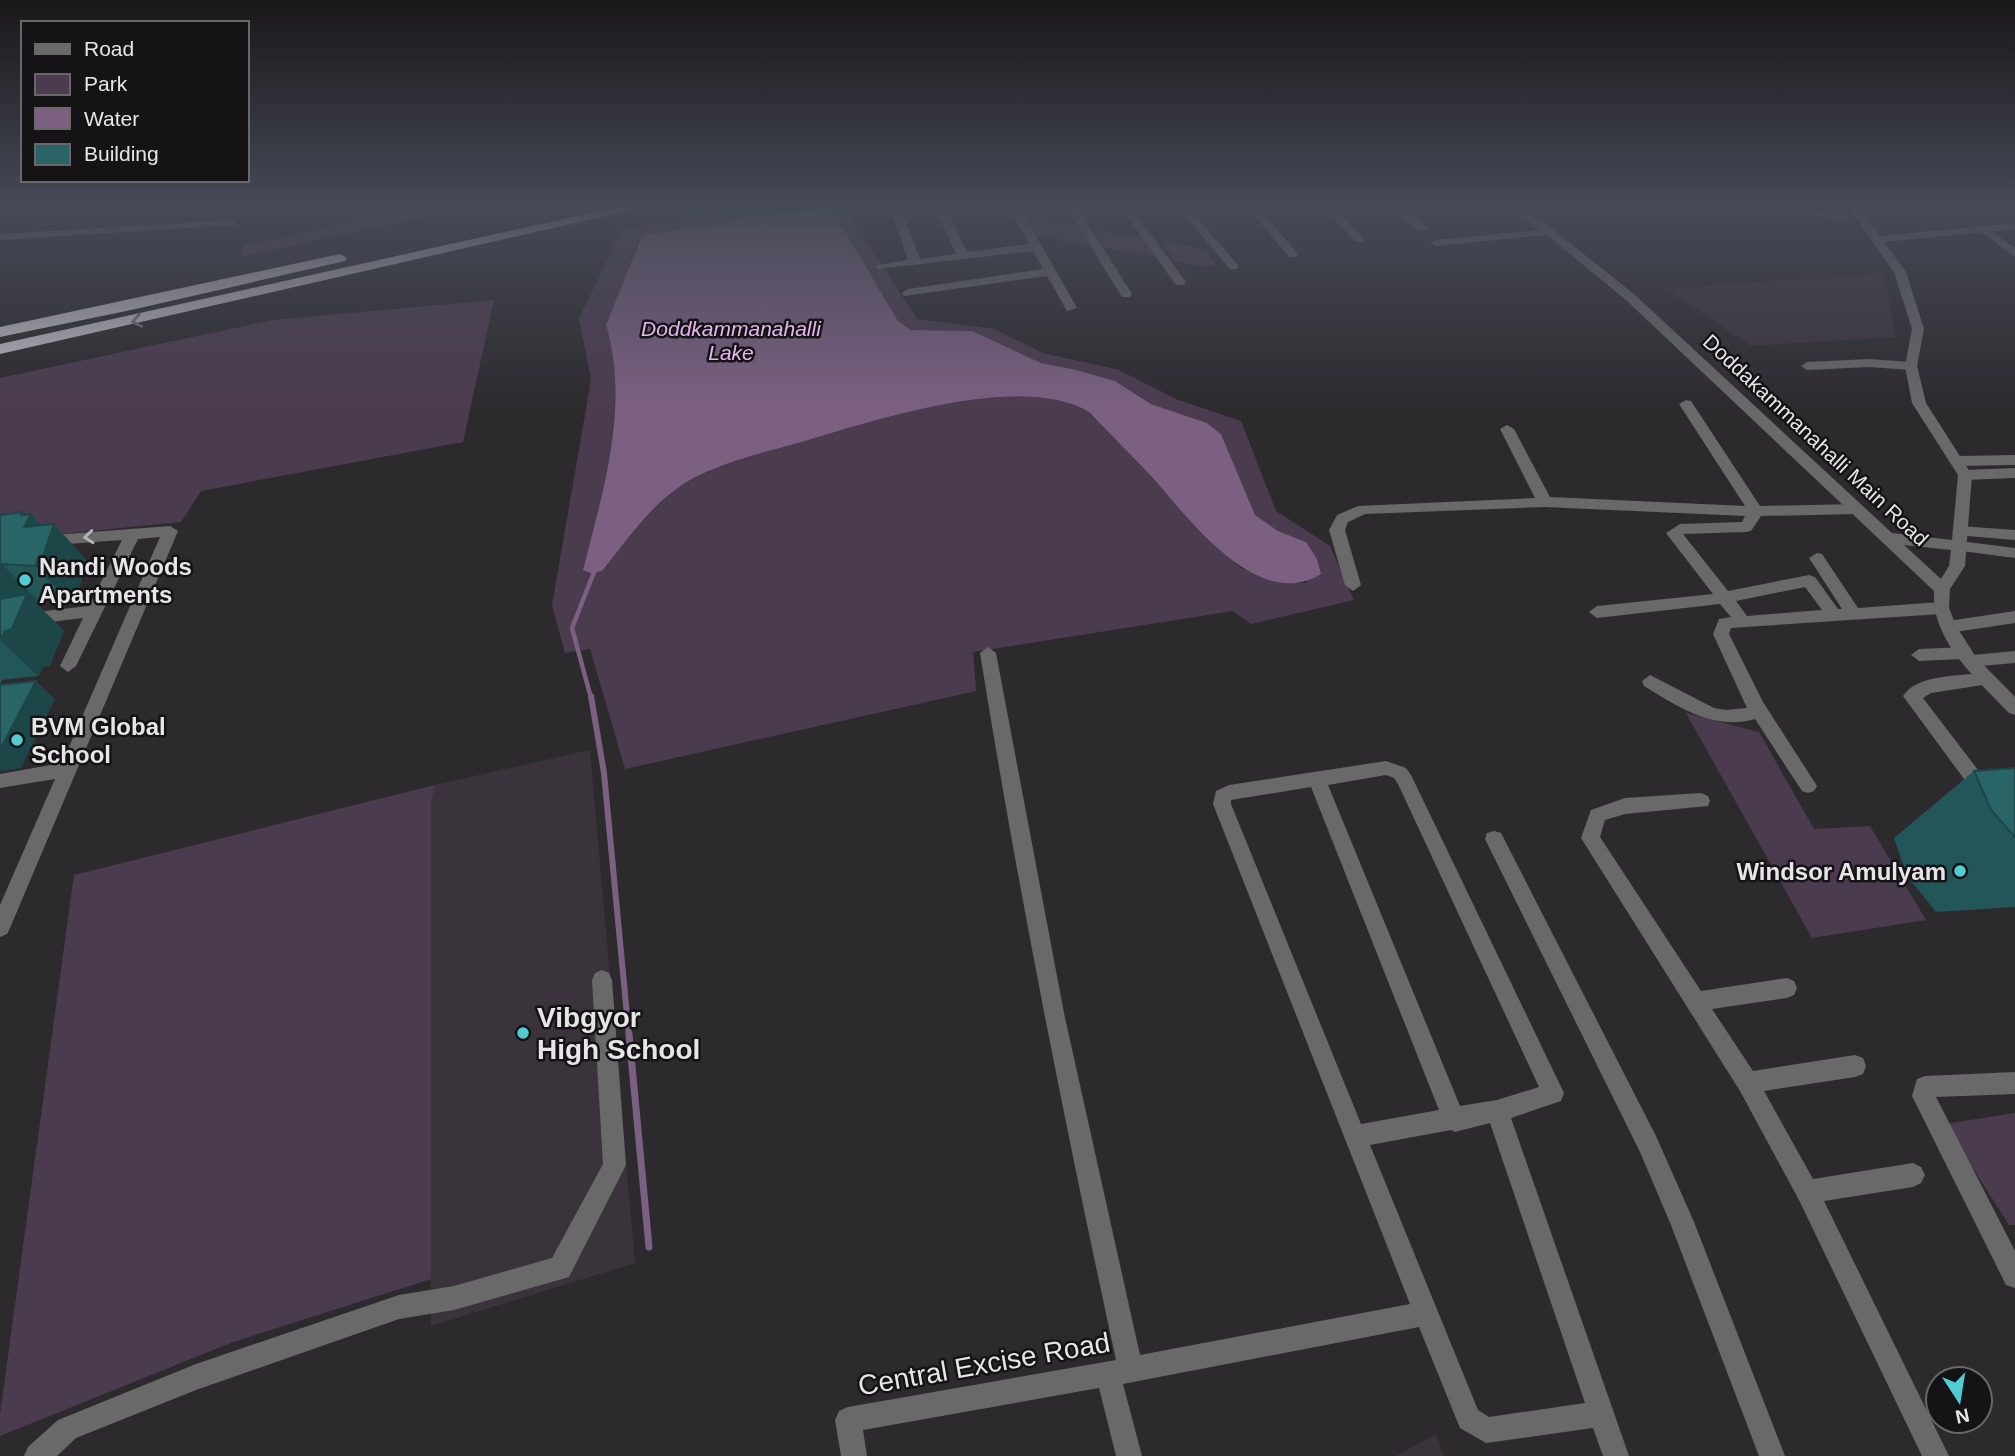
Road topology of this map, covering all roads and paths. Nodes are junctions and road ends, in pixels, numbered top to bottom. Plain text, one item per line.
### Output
1 (278, 276) edge
2 (307, 276) edge
3 (1023, 276) edge
4 (1052, 276) edge
5 (1114, 276) edge
6 (1176, 276) edge
7 (1604, 276) edge
8 (1901, 276) edge
9 (1180, 282) dead end
10 (908, 293) dead end
11 (1125, 294) dead end
12 (1071, 308) dead end
13 (0, 332) edge
14 (0, 349) edge
15 (1807, 366) dead end
16 (1911, 366) junction
17 (1686, 404) dead end
18 (1507, 429) dead end
19 (2015, 460) edge
20 (1958, 461) junction
21 (2015, 473) edge
22 (1965, 475) junction
23 (1545, 502) junction
24 (1856, 509) junction
25 (1756, 511) junction
26 (133, 533) junction
27 (2015, 535) edge
28 (1889, 538) junction
29 (1960, 539) junction
30 (0, 544) edge
31 (2015, 553) edge
32 (1817, 558) dead end
33 (1353, 585) dead end
34 (1942, 589) junction
35 (1723, 597) junction
36 (1941, 608) junction
37 (96, 611) junction
38 (1597, 612) dead end
39 (1853, 613) junction
40 (1833, 614) junction
41 (2015, 618) edge
42 (1742, 620) junction
43 (0, 622) edge
44 (1948, 627) junction
45 (988, 653) dead end
46 (1919, 655) dead end
47 (1967, 657) junction
48 (2015, 657) edge
49 (68, 666) dead end
50 (1983, 678) junction
51 (1650, 681) dead end
52 (1756, 706) junction
53 (2015, 708) edge
54 (66, 770) junction
55 (1317, 779) junction
56 (0, 781) edge
57 (1808, 786) dead end
58 (1701, 801) dead end
59 (2015, 811) edge
60 (1494, 839) dead end
61 (0, 927) edge
62 (602, 980) dead end
63 (1787, 988) dead end
64 (1695, 1002) junction
65 (1855, 1066) dead end
66 (1748, 1083) junction
67 (2015, 1083) edge
68 (1497, 1111) junction
69 (1455, 1121) junction
70 (1356, 1136) junction
71 (1913, 1175) dead end
72 (1807, 1192) junction
73 (2015, 1276) edge
74 (1426, 1313) junction
75 (1120, 1372) junction
76 (1602, 1414) junction
77 (37, 1456) edge
78 (854, 1456) edge
79 (1129, 1456) edge
80 (1616, 1456) edge
81 (1772, 1456) edge
82 (1936, 1456) edge

1 - 13 highway
2 -> 14 highway
3 - 10 street
4 - 12 street
5 - 11 street
6 - 9 street
7 - 24 street, Doddakammanahalli Main Road
8 - 16 street
15 - 16 street
16 - 20 street
17 - 25 street
18 - 23 street
19 - 20 street
20 - 22 street
21 - 22 street
22 - 29 street
23 - 25 street
23 - 33 street
24 - 25 street
24 - 28 street, Doddakammanahalli Main Road
25 - 35 street
26 -> 30 street
26 - 37 street
26 - 54 street
27 - 29 street
28 - 29 street
28 - 34 street, Doddakammanahalli Main Road
29 - 31 street
29 - 34 street
32 - 39 street
34 - 36 street
35 - 38 street
35 - 40 street
35 - 42 street
36 - 39 street
36 - 44 street
37 - 43 street
37 - 49 street
39 - 40 street
40 - 42 street
41 - 44 street
42 - 52 street
44 - 47 street
45 - 75 street
46 - 47 street
47 - 48 street
47 - 50 street
50 - 53 street
50 - 59 street
51 - 52 street
52 - 57 street
54 - 56 street
54 - 61 street
55 - 68 street
55 - 69 street
55 - 70 street
58 - 64 street
60 - 81 street
62 - 77 street
63 - 64 street
64 - 66 street
65 - 66 street
66 - 72 street
67 - 73 street
68 - 69 street
68 - 76 street
69 - 70 street
70 - 74 street
71 - 72 street
72 - 82 street
74 - 75 street, Central Excise Road
74 - 76 street
75 - 78 street, Central Excise Road
75 - 79 street
76 - 80 street

